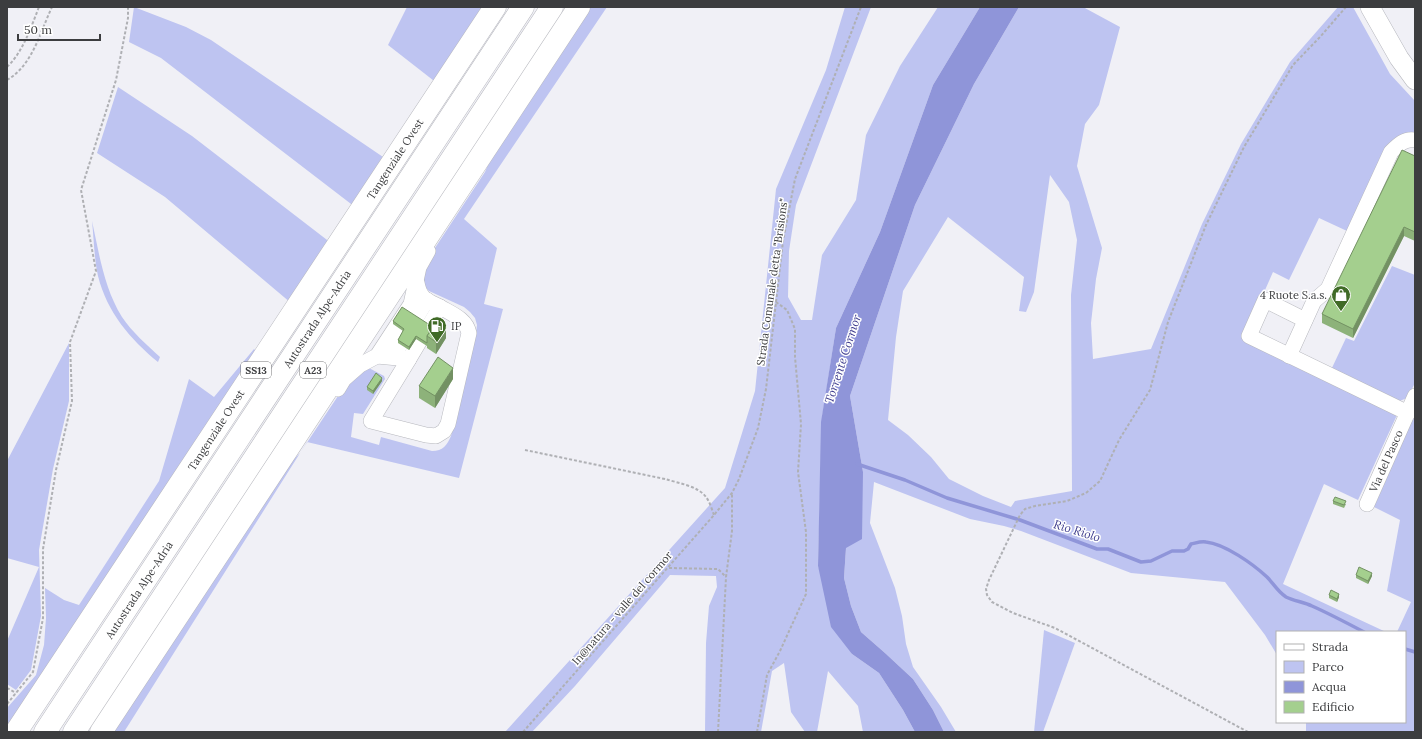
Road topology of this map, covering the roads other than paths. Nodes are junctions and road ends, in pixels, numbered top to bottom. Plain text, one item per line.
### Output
1 (496, 7) edge
2 (523, 7) edge
3 (552, 7) edge
4 (580, 7) edge
5 (1370, 7) edge
6 (1415, 80) edge
7 (1415, 140) edge
8 (485, 150) junction
9 (416, 282) junction
10 (427, 300) junction
11 (440, 308) junction
12 (1305, 320) junction
13 (377, 356) junction
14 (1289, 356) junction
15 (393, 357) junction
16 (409, 358) junction
17 (1415, 396) edge
18 (1408, 413) junction
19 (278, 464) junction
20 (1366, 504) dead end
21 (16, 732) edge
22 (45, 732) edge
23 (74, 732) edge
24 (101, 732) edge

1 - 21 highway, Tangenziale Ovest / SS13
2 - 22 highway, Autostrada Alpe-Adria / A23
3 - 23 highway, A23
4 - 8 highway
5 - 6 main road
7 - 12 street
8 - 9 street
8 - 19 highway
9 - 10 street
9 - 13 street
10 - 11 street
10 - 15 street
11 - 16 street
11 - 16 street
12 - 14 street
12 - 14 street
13 - 15 street
13 - 19 street
14 - 18 street
15 - 16 street
17 - 18 street, Via del Pasco
18 - 20 street, Via del Pasco
19 - 24 highway

